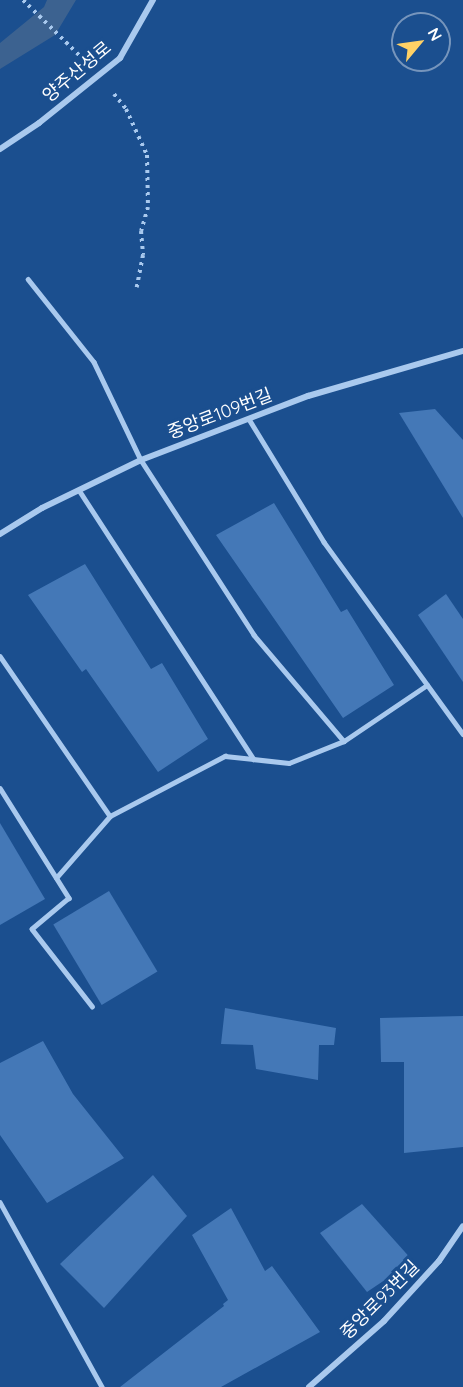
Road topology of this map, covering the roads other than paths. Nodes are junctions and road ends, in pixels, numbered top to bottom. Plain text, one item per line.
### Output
1 (153, 0) edge
2 (0, 149) edge
3 (28, 279) dead end
4 (463, 351) edge
5 (249, 419) junction
6 (141, 460) junction
7 (79, 490) junction
8 (0, 534) edge
9 (0, 656) edge
10 (428, 685) junction
11 (463, 734) edge
12 (344, 741) junction
13 (254, 759) junction
14 (0, 788) edge
15 (110, 816) junction
16 (56, 878) junction
17 (92, 1006) dead end
18 (0, 1202) edge
19 (463, 1226) edge
20 (102, 1387) edge
21 (309, 1387) edge

1 - 2 street, 양주산성로
3 - 6 lane
4 - 5 street, 중앙로109번길
5 - 6 street, 중앙로109번길
5 - 10 lane
6 - 7 street, 중앙로109번길
6 - 12 lane
7 - 8 street, 중앙로109번길
7 - 13 lane
9 - 15 lane
10 - 11 lane
10 - 12 lane
12 - 13 lane
13 - 15 lane
14 - 16 lane
15 - 16 lane
16 - 17 lane
18 - 20 lane
19 - 21 street, 중앙로93번길

